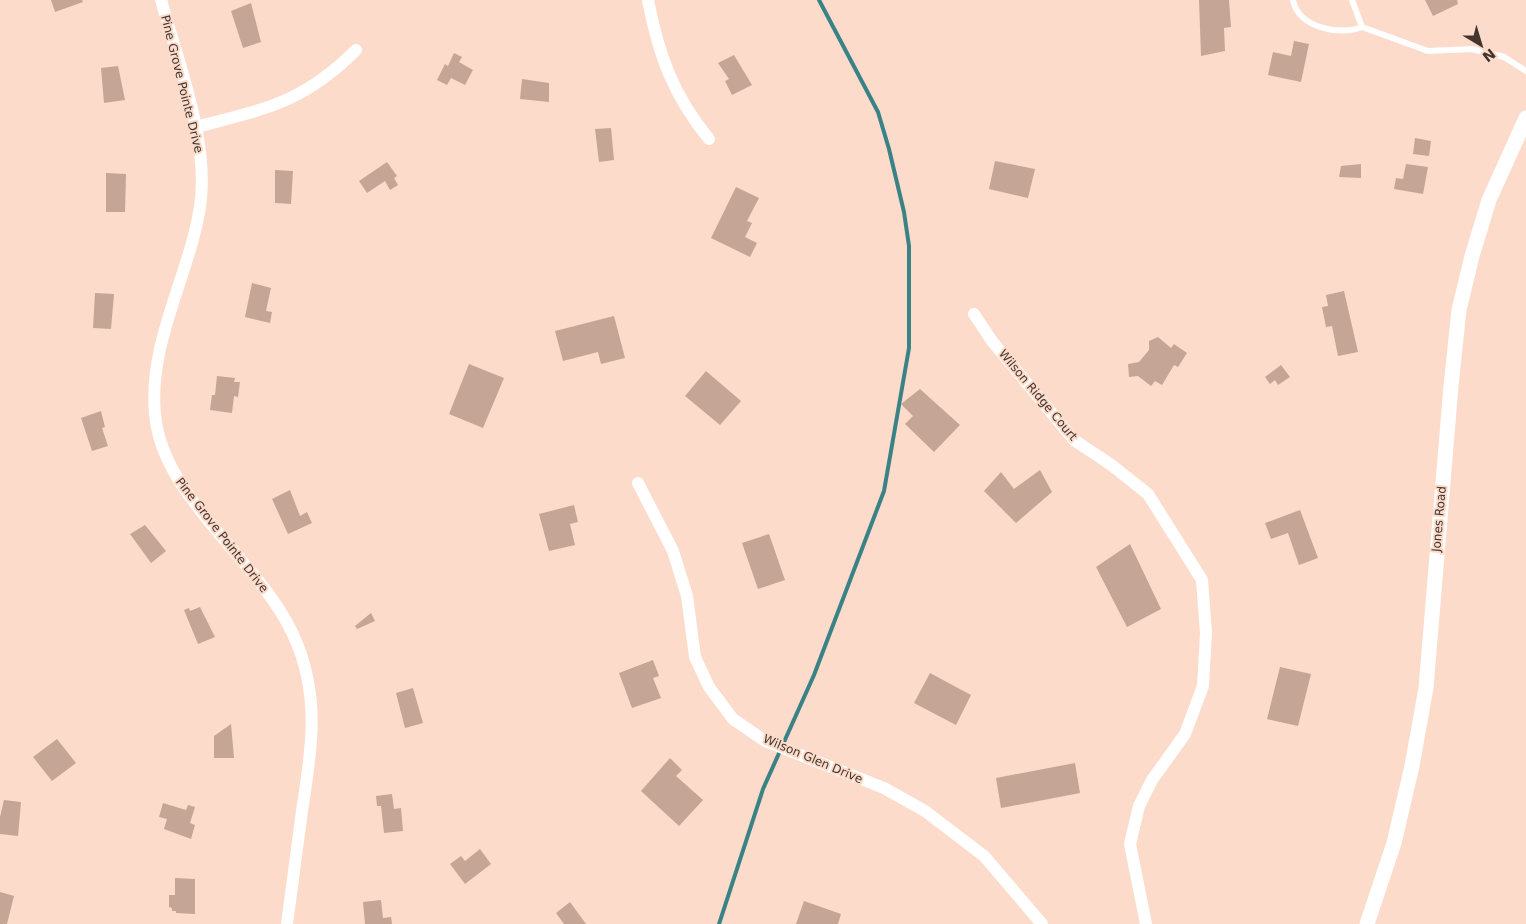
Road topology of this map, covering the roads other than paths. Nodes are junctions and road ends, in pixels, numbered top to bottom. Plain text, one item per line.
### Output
1 (161, 0) edge
2 (648, 0) edge
3 (1293, 0) edge
4 (1352, 0) edge
5 (1362, 27) junction
6 (356, 50) dead end
7 (1526, 71) edge
8 (1526, 118) edge
9 (196, 127) junction
10 (709, 139) dead end
11 (974, 314) dead end
12 (638, 483) dead end
13 (287, 924) edge
14 (1042, 924) edge
15 (1146, 924) edge
16 (1366, 924) edge

1 - 9 street, Pine Grove Pointe Drive
2 - 10 street
3 - 5 lane
4 - 5 lane
5 - 7 lane
6 - 9 street
8 - 16 street, Jones Road
9 - 13 street, Pine Grove Pointe Drive
11 - 15 street, Wilson Ridge Court
12 - 14 street, Wilson Glen Drive

